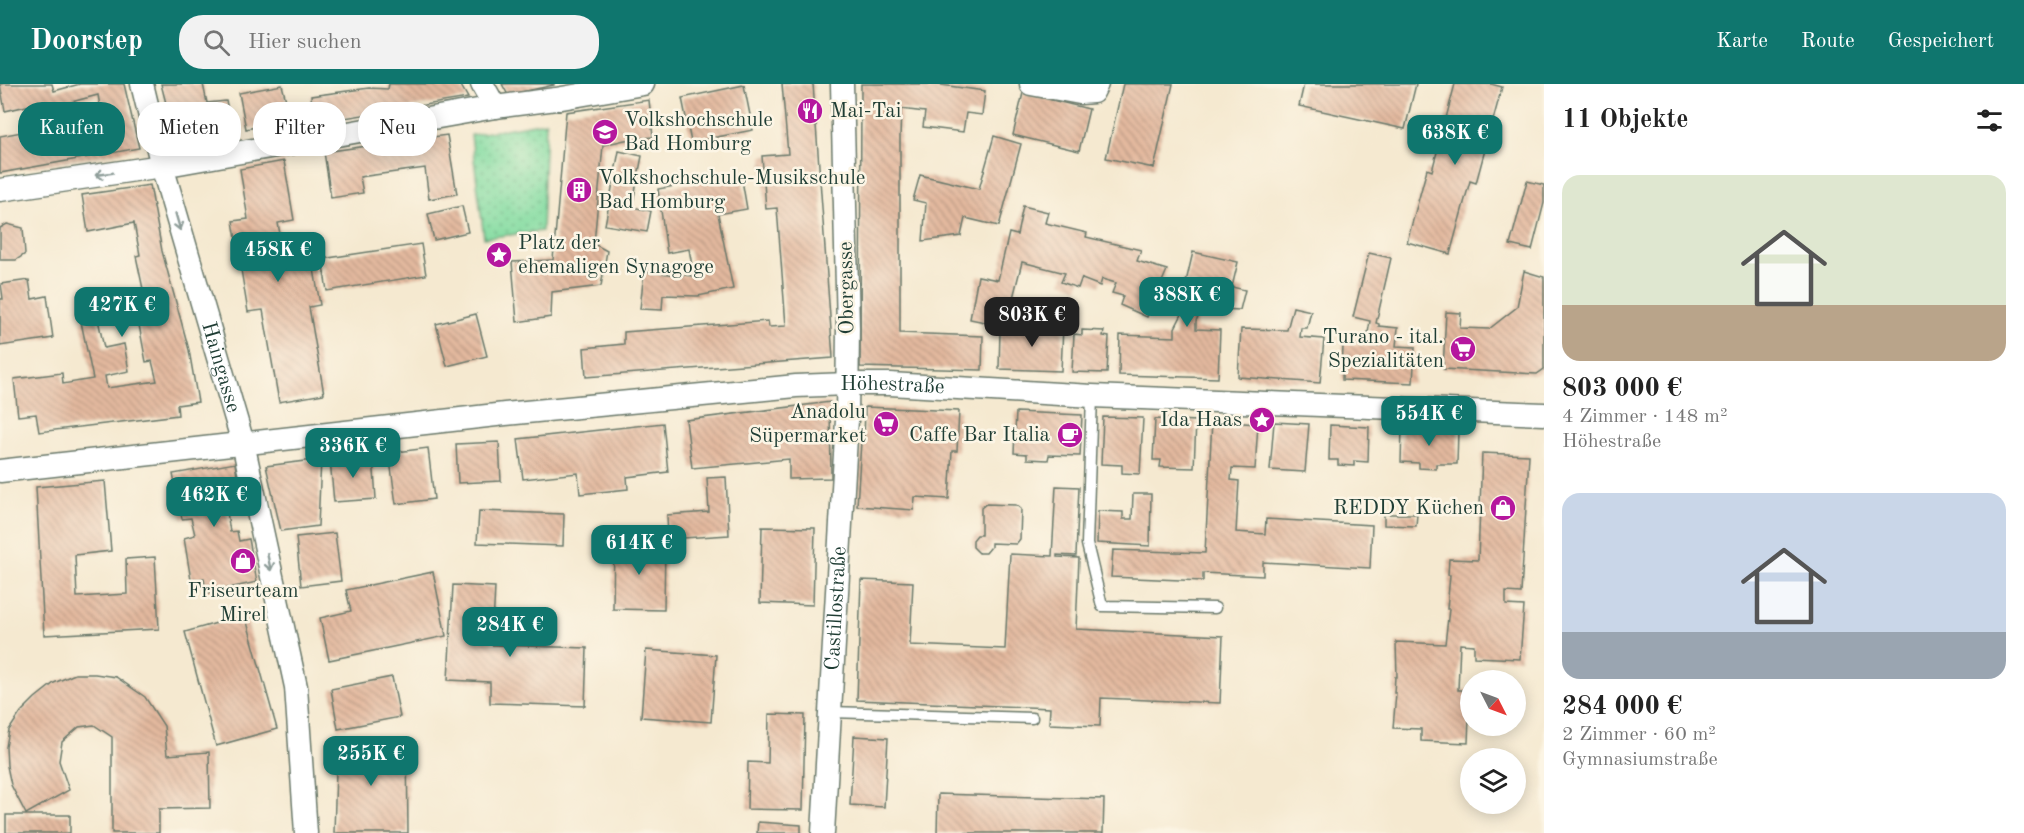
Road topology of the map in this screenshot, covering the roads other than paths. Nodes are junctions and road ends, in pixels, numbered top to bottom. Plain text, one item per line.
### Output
1 (142, 84) edge
2 (482, 84) edge
3 (643, 84) edge
4 (842, 84) edge
5 (1031, 84) edge
6 (1097, 84) edge
7 (495, 107) junction
8 (162, 166) junction
9 (0, 190) edge
10 (848, 384) junction
11 (1092, 396) junction
12 (1544, 414) edge
13 (243, 443) junction
14 (0, 471) edge
15 (1215, 608) dead end
16 (830, 712) junction
17 (1032, 718) dead end
18 (306, 833) edge
19 (823, 833) edge

1 - 8 street, Haingasse
2 - 7 street
3 - 7 street
4 - 10 street, Obergasse
5 - 6 street
7 - 8 street
8 -> 9 street
8 -> 13 street, Haingasse
10 - 11 street, Höhestraße
10 - 13 street, Höhestraße
10 - 16 street, Castillostraße
11 - 12 street, Höhestraße
11 - 15 lane
13 - 14 street, Höhestraße
13 -> 18 street, Haingasse
16 - 17 lane
16 - 19 street, Castillostraße

